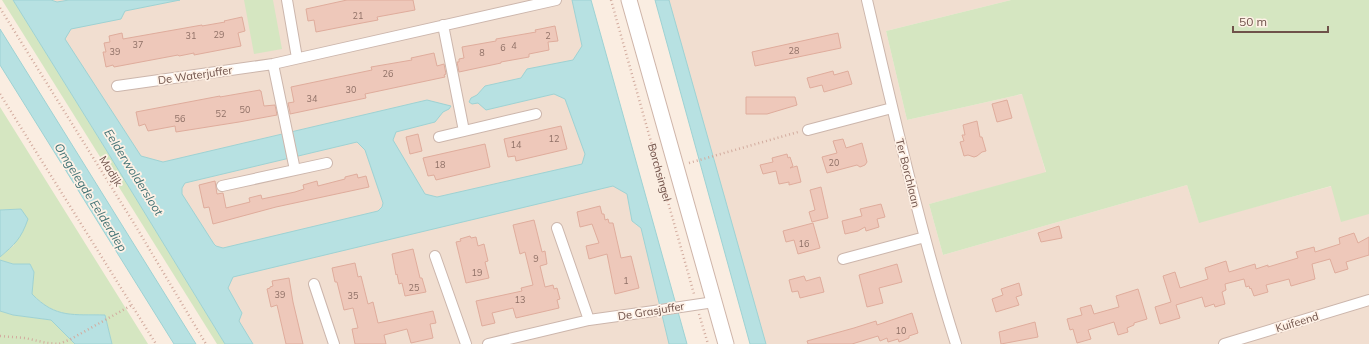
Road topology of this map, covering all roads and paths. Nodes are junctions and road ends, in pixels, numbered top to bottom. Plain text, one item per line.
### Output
1 (288, 0) edge
2 (556, 0) edge
3 (611, 0) edge
4 (629, 0) edge
5 (867, 0) edge
6 (0, 8) edge
7 (444, 25) junction
8 (297, 58) junction
9 (273, 64) junction
10 (117, 86) dead end
11 (0, 94) edge
12 (892, 108) junction
13 (536, 114) dead end
14 (808, 130) joint
15 (464, 131) junction
16 (439, 137) dead end
17 (327, 163) dead end
18 (688, 163) dead end
19 (294, 165) junction
20 (222, 186) dead end
21 (557, 228) dead end
22 (925, 237) junction
23 (435, 256) dead end
24 (843, 259) dead end
25 (314, 284) dead end
26 (1369, 300) edge
27 (714, 302) junction
28 (696, 304) junction
29 (132, 305) junction
30 (589, 320) junction
31 (0, 336) edge
32 (156, 344) edge
33 (206, 344) edge
34 (334, 344) edge
35 (466, 344) edge
36 (488, 344) edge
37 (708, 344) edge
38 (726, 344) edge
39 (956, 344) edge
40 (1224, 344) edge

1 - 8 street
2 - 7 street, De Waterjuffer
3 - 28 path, Borchsingel
4 - 27 main road, Borchsingel
5 - 12 street, Ter Borchlaan
6 - 33 path, Madijk
7 - 8 street, De Waterjuffer
7 - 15 street
8 - 9 street, De Waterjuffer
9 - 10 street, De Waterjuffer
9 - 19 street
11 - 29 path
12 - 14 street
12 - 22 street, Ter Borchlaan
13 - 15 street
14 - 18 path
15 - 16 street
17 - 19 street
19 - 20 street
21 - 30 street
22 - 24 street
22 - 39 street, Ter Borchlaan
23 - 35 street
25 - 34 street
26 - 40 street, Kuifeend
27 - 28 street, De Grasjuffer
27 - 38 main road, Borchsingel
28 - 30 street, De Grasjuffer
28 - 37 path, Borchsingel
29 - 31 path
29 - 32 path
30 - 36 street, De Grasjuffer

